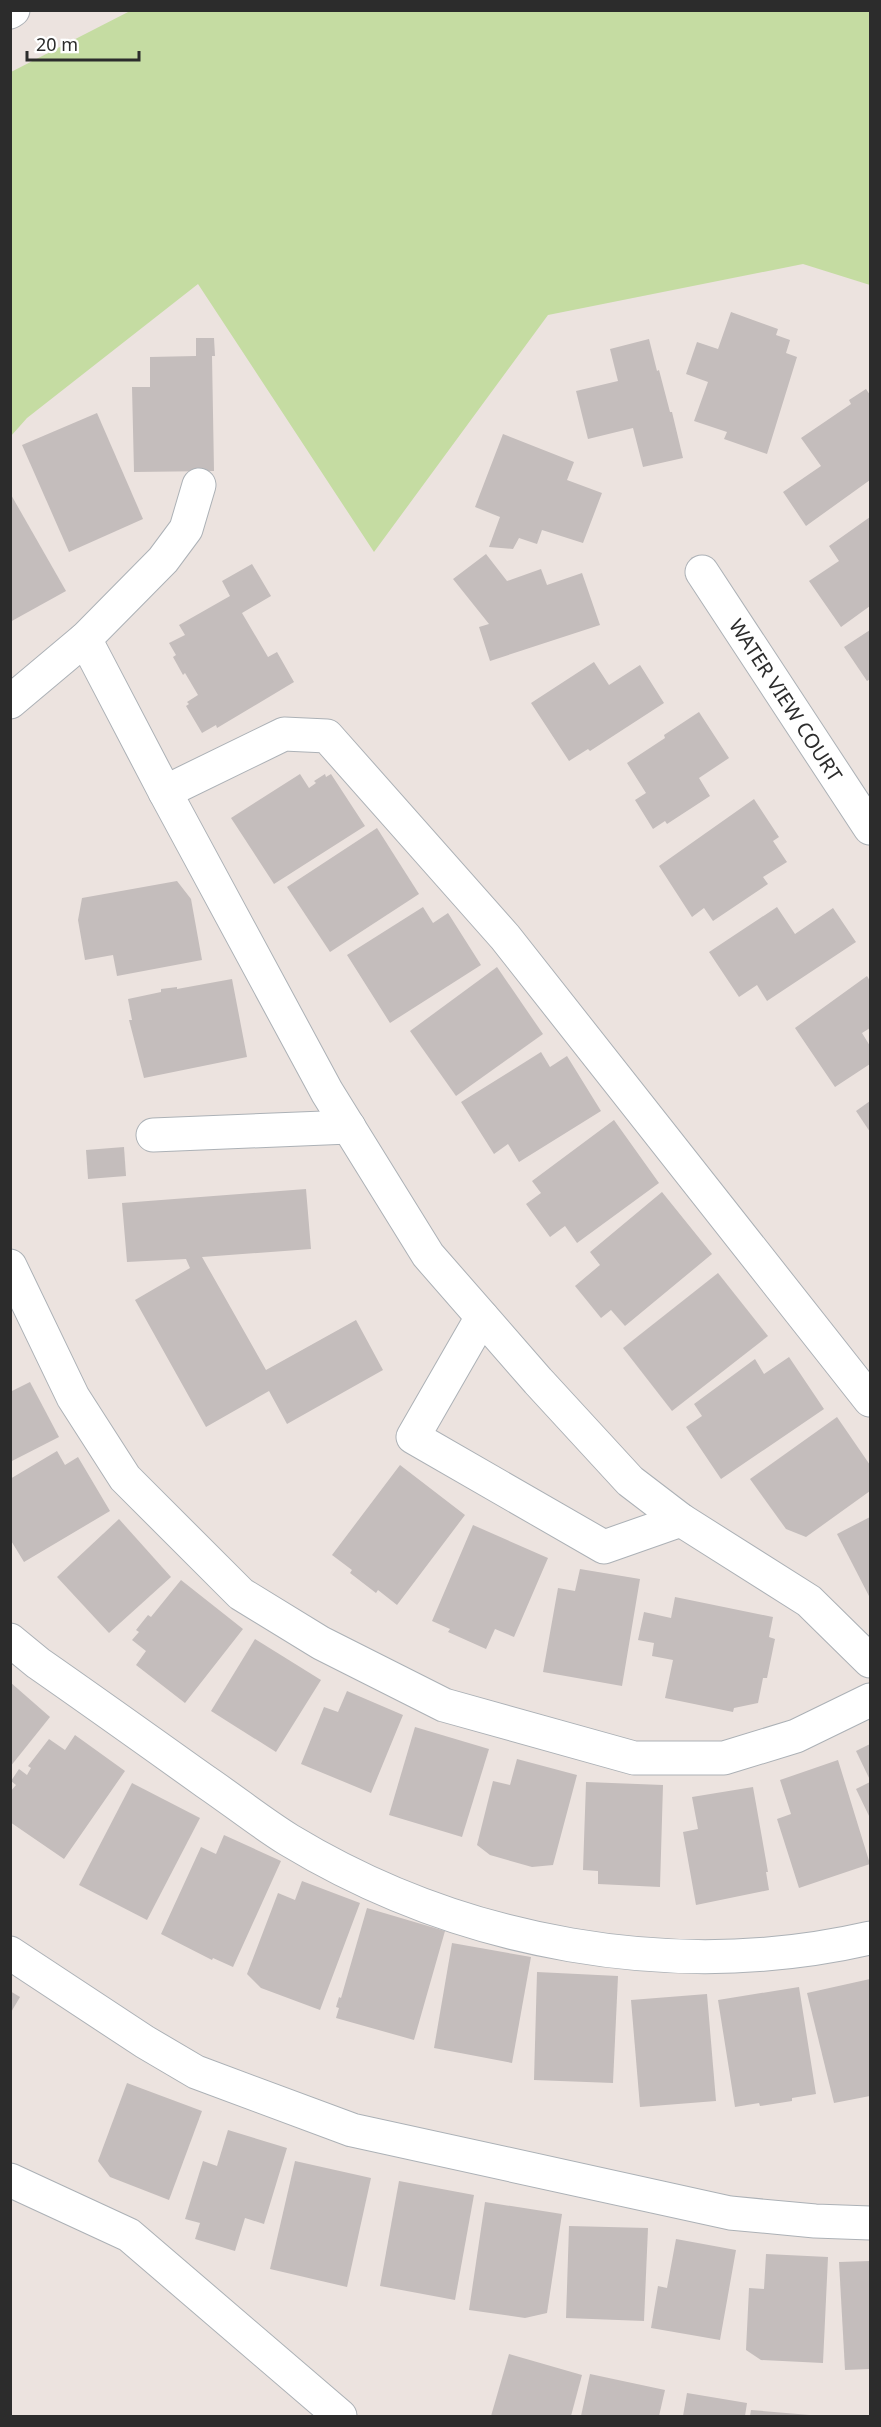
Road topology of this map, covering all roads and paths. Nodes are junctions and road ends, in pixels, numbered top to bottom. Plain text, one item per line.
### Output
1 (199, 486) dead end
2 (702, 572) dead end
3 (85, 639) junction
4 (10, 702) edge
5 (165, 792) junction
6 (870, 825) edge
7 (349, 1127) junction
8 (153, 1135) dead end
9 (10, 1266) edge
10 (482, 1317) junction
11 (870, 1400) edge
12 (681, 1520) junction
13 (10, 1640) edge
14 (870, 1661) edge
15 (870, 1700) edge
16 (870, 1938) edge
17 (10, 1953) edge
18 (10, 2180) edge
19 (870, 2223) edge
20 (340, 2416) edge

1 - 3 street
2 - 6 street, WATER VIEW COURT
3 - 4 street
3 - 5 street
5 - 7 street
5 - 11 street
7 - 8 street
7 - 10 street
9 - 15 street
10 - 12 street
10 - 12 street
12 - 14 street
13 - 16 street
17 - 19 street
18 - 20 street

